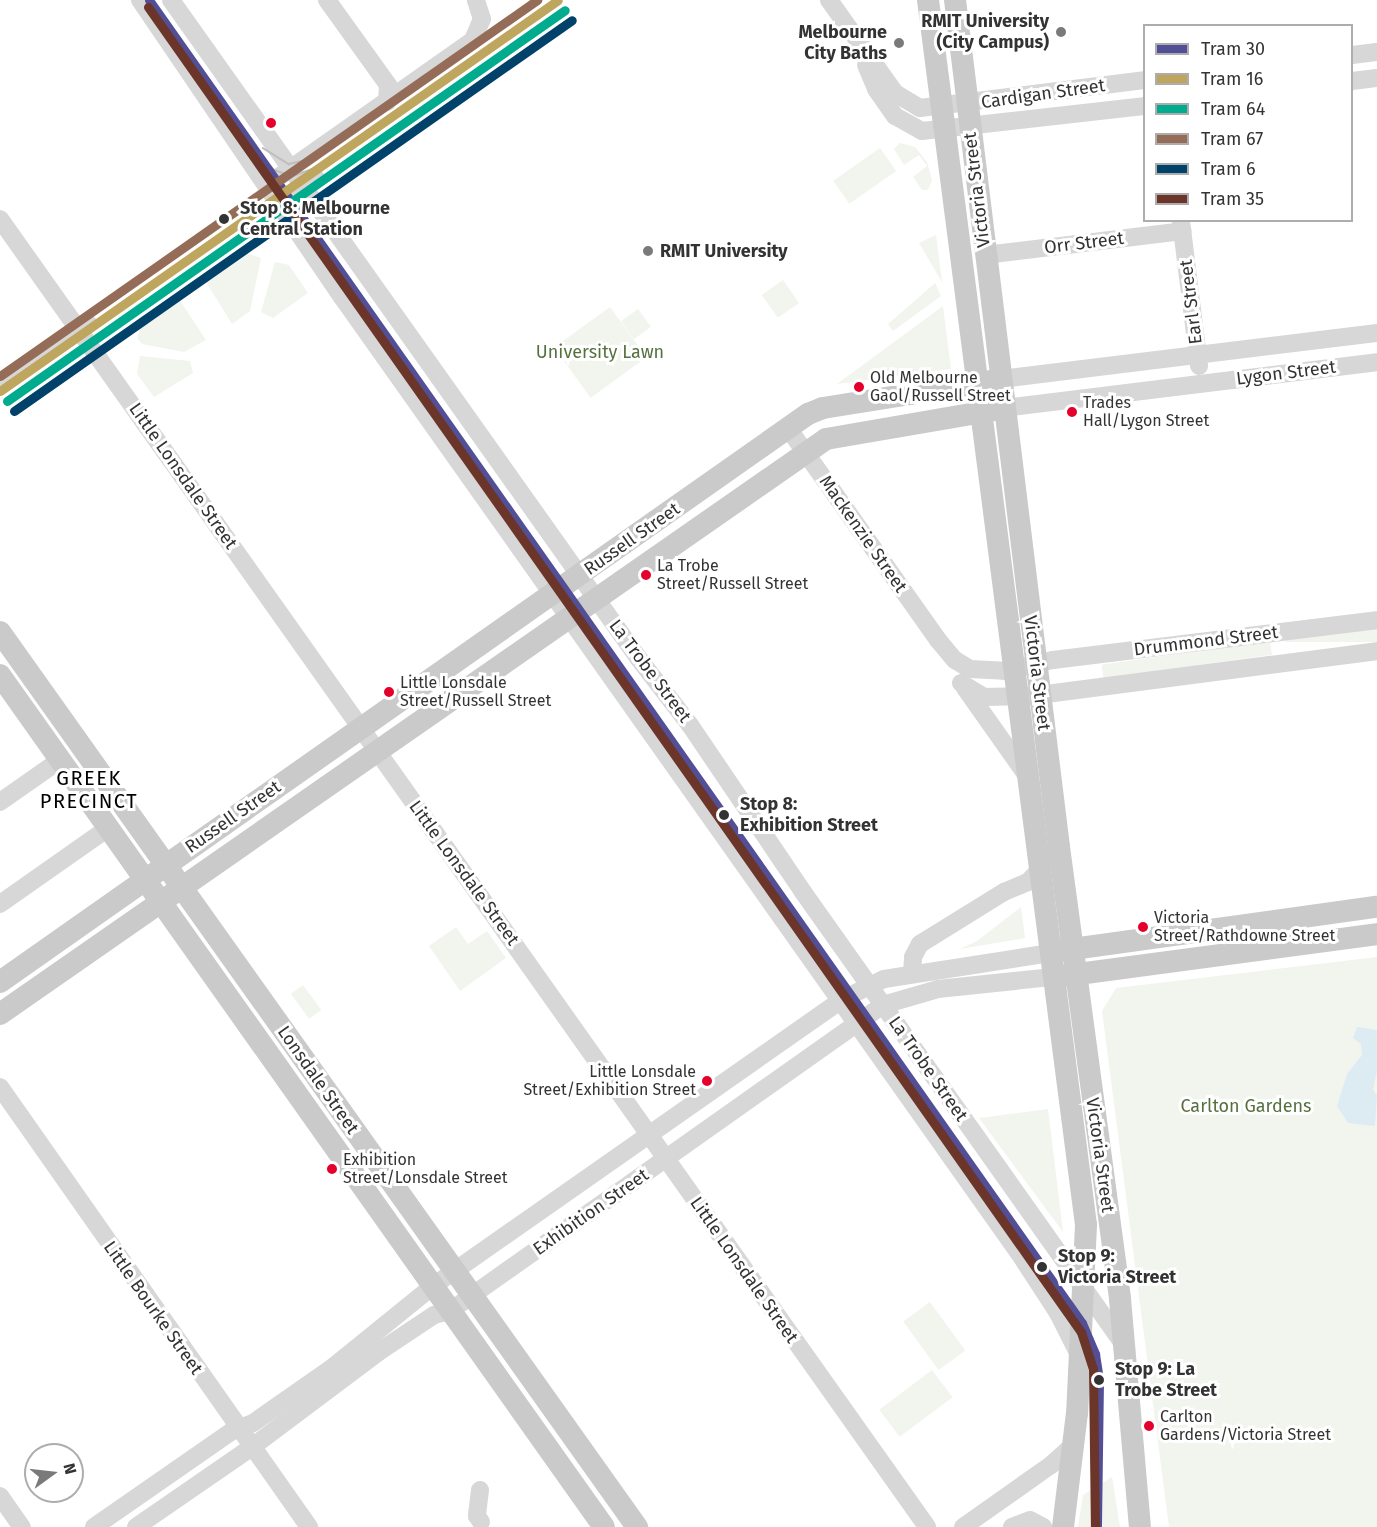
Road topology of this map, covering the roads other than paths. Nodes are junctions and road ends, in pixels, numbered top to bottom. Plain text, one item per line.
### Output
1 (140, 0) edge
2 (171, 0) edge
3 (329, 0) edge
4 (476, 0) edge
5 (829, 0) edge
6 (928, 0) edge
7 (955, 0) edge
8 (857, 40) junction
9 (1377, 52) edge
10 (1353, 55) edge
11 (1377, 78) edge
12 (1143, 80) edge
13 (1353, 81) edge
14 (387, 102) junction
15 (967, 104) junction
16 (1143, 106) edge
17 (942, 107) junction
18 (970, 128) junction
19 (945, 130) junction
20 (292, 168) junction
21 (311, 184) junction
22 (267, 185) junction
23 (280, 205) junction
24 (0, 219) edge
25 (1182, 226) edge
26 (985, 255) junction
27 (84, 327) junction
28 (1377, 333) edge
29 (1198, 356) junction
30 (1377, 362) edge
31 (1000, 380) junction
32 (977, 383) junction
33 (1201, 383) junction
34 (0, 386) edge
35 (1004, 408) junction
36 (981, 412) junction
37 (789, 428) junction
38 (806, 453) junction
39 (679, 505) junction
40 (697, 529) junction
41 (580, 575) junction
42 (554, 594) junction
43 (597, 598) junction
44 (571, 617) junction
45 (1377, 620) edge
46 (0, 632) edge
47 (938, 640) junction
48 (1377, 651) edge
49 (1036, 664) junction
50 (1014, 670) junction
51 (27, 671) junction
52 (3, 680) edge
53 (962, 683) junction
54 (1040, 695) junction
55 (1017, 697) junction
56 (361, 728) junction
57 (378, 752) junction
58 (60, 760) junction
59 (1028, 778) junction
60 (0, 802) edge
61 (234, 817) junction
62 (108, 828) junction
63 (251, 841) junction
64 (165, 865) junction
65 (1039, 870) junction
66 (144, 879) junction
67 (182, 890) junction
68 (0, 904) edge
69 (161, 904) junction
70 (1377, 907) edge
71 (199, 914) junction
72 (178, 928) junction
73 (1198, 931) junction
74 (1377, 934) edge
75 (1072, 948) junction
76 (1050, 953) junction
77 (1202, 957) junction
78 (912, 973) junction
79 (1076, 974) junction
80 (7, 977) edge
81 (1053, 977) junction
82 (868, 985) junction
83 (29, 994) junction
84 (841, 1000) junction
85 (262, 1001) junction
86 (883, 1005) junction
87 (0, 1014) edge
88 (241, 1016) junction
89 (857, 1022) junction
90 (0, 1087) edge
91 (324, 1088) junction
92 (302, 1102) junction
93 (673, 1118) junction
94 (651, 1134) junction
95 (690, 1143) junction
96 (667, 1159) junction
97 (565, 1194) junction
98 (581, 1219) junction
99 (489, 1247) junction
100 (455, 1271) junction
101 (505, 1272) junction
102 (433, 1286) junction
103 (1084, 1290) junction
104 (472, 1295) junction
105 (450, 1311) junction
106 (1124, 1345) junction
107 (1080, 1358) junction
108 (556, 1412) junction
109 (239, 1428) junction
110 (534, 1428) junction
111 (1073, 1444) junction
112 (252, 1447) junction
113 (149, 1489) junction
114 (480, 1490) dead end
115 (0, 1496) edge
116 (163, 1508) junction
117 (632, 1520) edge
118 (481, 1522) dead end
119 (22, 1527) edge
120 (94, 1527) edge
121 (136, 1527) edge
122 (309, 1527) edge
123 (606, 1527) edge
124 (927, 1527) edge
125 (963, 1527) edge
126 (1012, 1527) edge
127 (1043, 1527) edge
128 (1063, 1527) edge
129 (1140, 1527) edge

1 - 22 street, La Trobe Street
2 - 20 street, La Trobe Street
3 - 14 street
4 - 14 street
5 - 8 street
6 - 17 main road, Victoria Street
7 - 15 main road, Victoria Street
8 - 17 street, Cardigan Street
8 - 19 street, Cardigan Street
9 - 10 street
11 - 13 street
12 - 15 street, Cardigan Street
14 - 20 street
15 - 17 street, Cardigan Street
15 - 18 main road, Victoria Street
16 - 18 street, Cardigan Street
17 - 19 main road, Victoria Street
18 - 19 street, Cardigan Street
18 - 26 main road, Victoria Street
19 - 32 main road, Victoria Street
20 - 21 street, La Trobe Street
20 - 22 street
21 - 23 street
21 - 41 street, La Trobe Street
22 - 23 street, La Trobe Street
23 - 42 street, La Trobe Street
24 - 27 street, Little Lonsdale Street
25 - 26 street, Orr Street
25 - 29 street, Earl Street
26 - 31 main road, Victoria Street
27 - 34 street
27 - 56 street, Little Lonsdale Street
28 - 29 street, Lygon Street
29 - 31 street, Lygon Street
29 - 33 street, Earl Street
30 - 33 street, Lygon Street
31 - 32 main road, Russell Street
31 - 35 main road, Victoria Street
32 - 36 main road, Victoria Street
32 - 37 main road, Russell Street
33 - 35 street, Lygon Street
35 - 36 main road, Lygon Street
35 - 49 main road, Victoria Street
36 - 38 main road, Russell Street
36 - 50 main road, Victoria Street
37 - 38 street, Mackenzie Street
37 - 39 main road, Russell Street
38 - 40 main road, Russell Street
38 - 47 street, Mackenzie Street
39 - 40 main road
39 - 41 main road, Russell Street
40 - 43 main road, Russell Street
41 - 42 main road, Russell Street
41 - 43 street, La Trobe Street
42 - 44 street, La Trobe Street
42 - 56 main road, Russell Street
43 - 44 main road, Russell Street
43 - 82 street, La Trobe Street
44 - 57 main road, Russell Street
44 - 84 street, La Trobe Street
45 - 49 street, Drummond Street
46 - 51 main road, Lonsdale Street
47 - 50 street, Mackenzie Street
47 - 53 street, Mackenzie Street
48 - 54 street, Drummond Street
49 - 50 street, Mackenzie Street
49 - 54 main road, Victoria Street
50 - 55 main road, Victoria Street
51 - 52 main road
51 - 64 main road, Lonsdale Street
52 - 58 main road, Lonsdale Street
53 - 55 street
53 - 59 street, Mackenzie Street
54 - 55 street
54 - 75 main road, Victoria Street
55 - 59 main road, Victoria Street
56 - 57 street, Little Lonsdale Street
56 - 61 main road, Russell Street
57 - 63 main road, Russell Street
57 - 94 street, Little Lonsdale Street
58 - 60 street
58 - 62 main road, Lonsdale Street
59 - 65 main road, Victoria Street
61 - 63 main road
61 - 64 main road, Russell Street
62 - 66 main road, Lonsdale Street
62 - 68 street
63 - 67 main road, Russell Street
64 - 66 main road, Russell Street
64 - 67 main road, Lonsdale Street
65 - 76 main road, Victoria Street
65 - 78 street
66 - 69 main road, Lonsdale Street
66 - 80 main road, Russell Street
67 - 69 main road, Russell Street
67 - 71 main road, Lonsdale Street
69 - 72 main road, Lonsdale Street
69 - 83 main road, Russell Street
70 - 73 main road, Exhibition Street
71 - 72 main road
71 - 85 main road, Lonsdale Street
72 - 88 main road, Lonsdale Street
73 - 75 main road, Exhibition Street
73 - 77 main road
74 - 77 main road, Exhibition Street
75 - 76 main road, Exhibition Street
75 - 79 main road, Victoria Street
76 - 78 street, Exhibition Street
76 - 81 main road, Victoria Street
77 - 79 main road, Exhibition Street
78 - 82 street, Exhibition Street
79 - 81 main road, Exhibition Street
79 - 106 main road, Victoria Street
80 - 83 main road
81 - 86 street, Exhibition Street
81 - 103 main road, Victoria Street
82 - 84 street, Exhibition Street
82 - 86 street, La Trobe Street
83 - 87 main road, Russell Street
84 - 89 street, La Trobe Street
84 - 93 street, Exhibition Street
85 - 88 main road
85 - 91 main road, Lonsdale Street
86 - 89 street, Exhibition Street
86 - 103 street, La Trobe Street
88 - 92 main road, Lonsdale Street
89 - 95 street, Exhibition Street
89 - 107 street, La Trobe Street
90 - 109 street, Little Bourke Street
91 - 92 main road
91 - 100 main road, Lonsdale Street
92 - 102 main road, Lonsdale Street
93 - 94 street, Exhibition Street
93 - 95 street
94 - 96 street, Little Lonsdale Street
94 - 97 street, Exhibition Street
95 - 96 street, Exhibition Street
96 - 98 street, Exhibition Street
96 - 124 street, Little Lonsdale Street
97 - 98 street
97 - 99 street, Exhibition Street
98 - 101 street, Exhibition Street
99 - 100 street, Exhibition Street
99 - 101 street
100 - 102 street, Exhibition Street
100 - 104 main road, Lonsdale Street
101 - 104 street, Exhibition Street
102 - 105 main road, Lonsdale Street
102 - 109 street, Exhibition Street
103 - 106 street, La Trobe Street
103 - 107 main road, Victoria Street
104 - 105 street, Exhibition Street
104 - 108 main road, Lonsdale Street
105 - 110 main road, Lonsdale Street
105 - 112 street, Exhibition Street
106 - 129 main road, Victoria Street
107 - 111 main road, Victoria Street
108 - 110 main road
108 - 117 main road, Lonsdale Street
109 - 112 street, Little Bourke Street
109 - 113 street, Exhibition Street
110 - 123 main road, Lonsdale Street
111 - 125 street
111 - 128 main road, Victoria Street
112 - 116 street, Exhibition Street
112 - 122 street, Little Bourke Street
113 - 116 street
113 - 120 street, Exhibition Street
114 - 118 street
115 - 119 street
116 - 121 street, Exhibition Street
117 - 123 main road
126 - 127 street

